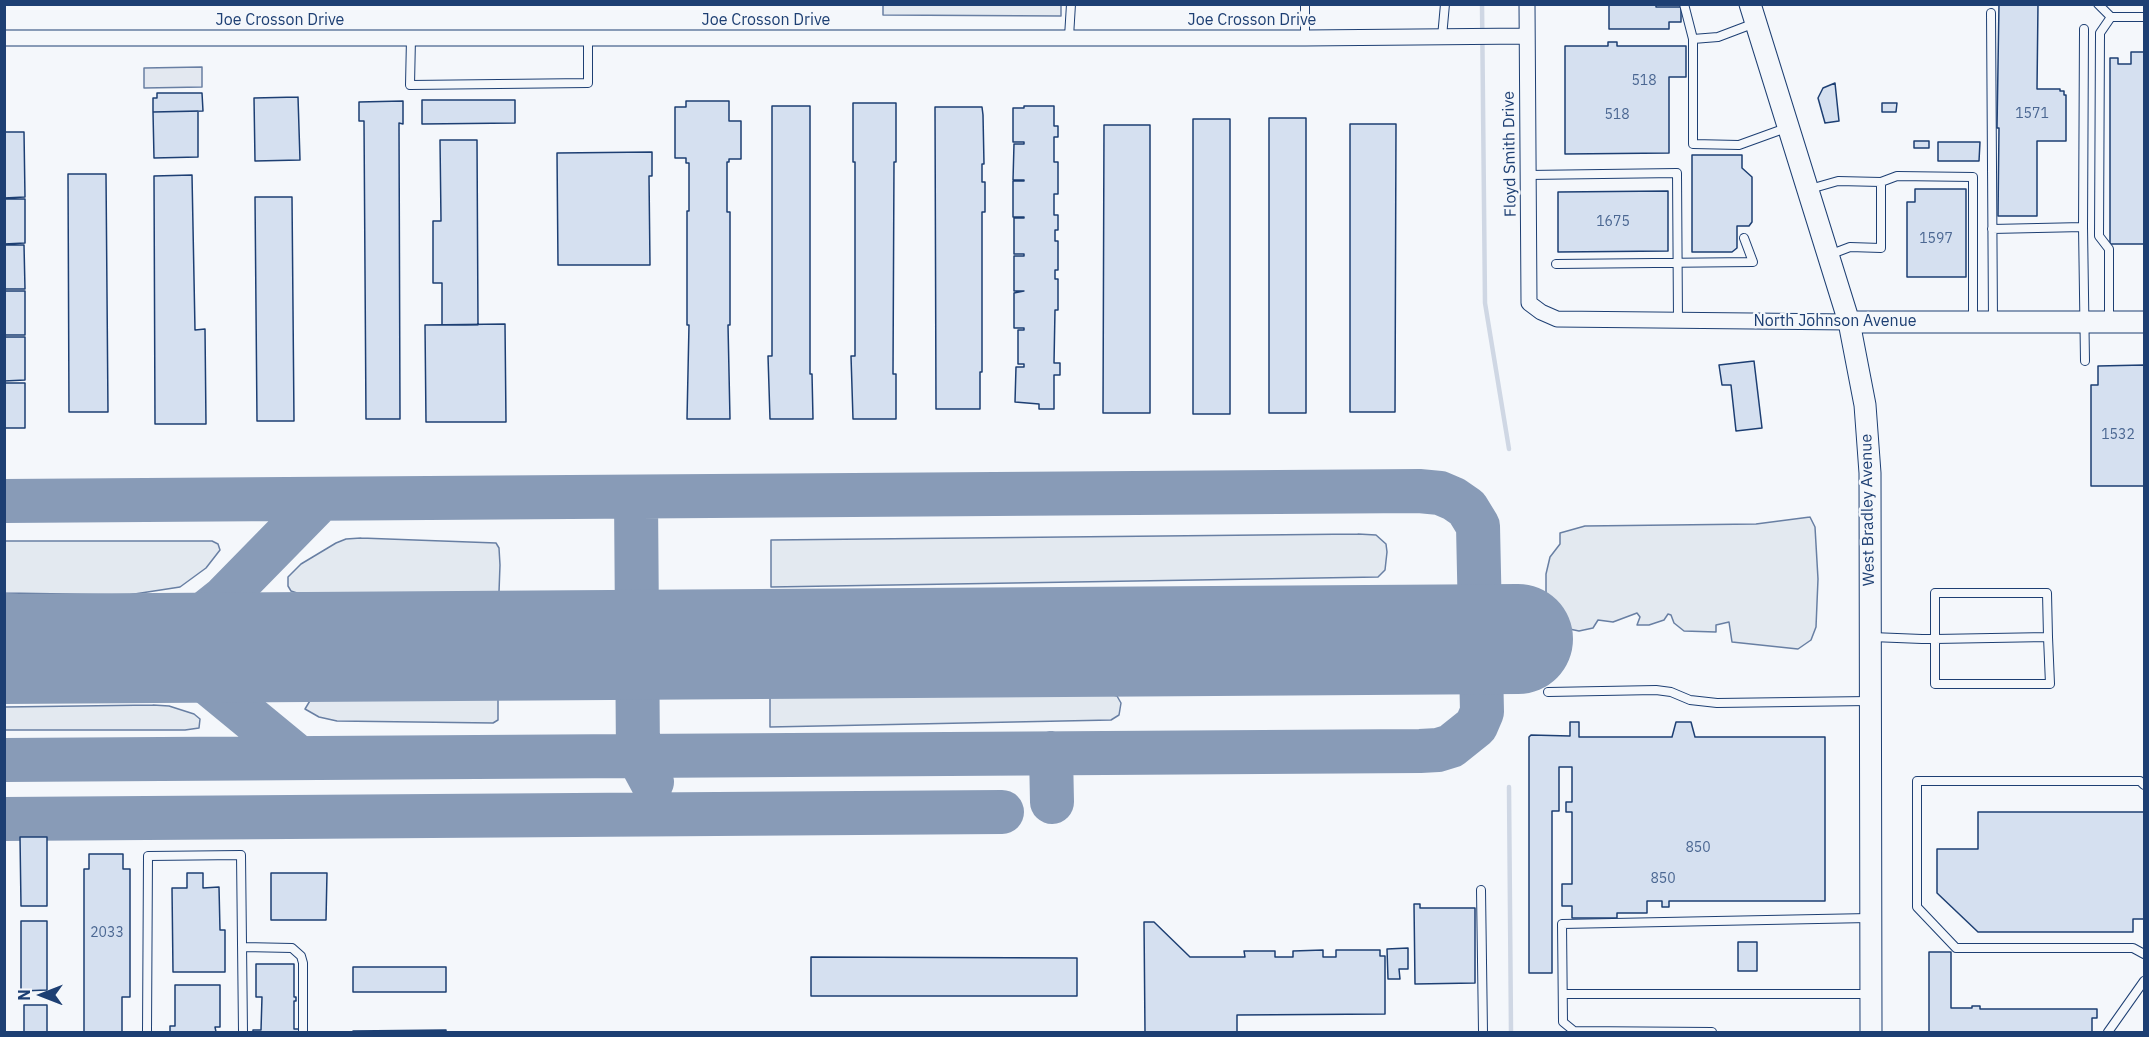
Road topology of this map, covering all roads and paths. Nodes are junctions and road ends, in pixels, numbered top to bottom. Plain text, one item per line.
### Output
1 (1071, 4) edge
2 (1305, 4) edge
3 (1444, 4) edge
4 (1527, 4) edge
5 (1684, 4) edge
6 (2098, 4) edge
7 (1991, 12) dead end
8 (1753, 14) edge
9 (2111, 17) junction
10 (2145, 17) edge
11 (2084, 29) dead end
12 (1527, 36) junction
13 (1069, 37) junction
14 (1449, 37) junction
15 (4, 38) edge
16 (411, 38) junction
17 (588, 38) junction
18 (1305, 38) junction
19 (1693, 39) junction
20 (1789, 127) junction
21 (1528, 175) junction
22 (1881, 182) junction
23 (1808, 189) junction
24 (2083, 227) junction
25 (1992, 229) junction
26 (1744, 238) dead end
27 (1829, 255) junction
28 (1678, 263) junction
29 (1556, 264) dead end
30 (1529, 303) joint
31 (1678, 320) junction
32 (1849, 322) junction
33 (1983, 322) junction
34 (2085, 322) junction
35 (2109, 322) junction
36 (2145, 322) edge
37 (2085, 361) dead end
38 (1870, 637) junction
39 (2048, 637) junction
40 (1935, 639) junction
41 (1548, 692) dead end
42 (1870, 701) junction
43 (2145, 785) edge
44 (1481, 890) dead end
45 (1871, 918) junction
46 (243, 947) junction
47 (2145, 954) edge
48 (2145, 981) edge
49 (1563, 994) junction
50 (1871, 994) junction
51 (147, 1032) edge
52 (243, 1032) edge
53 (303, 1032) edge
54 (1483, 1032) edge
55 (1712, 1032) edge
56 (1871, 1032) edge
57 (2108, 1032) edge

1 - 13 lane
2 - 18 lane
3 - 14 lane
4 - 12 street, Floyd Smith Drive
5 - 19 lane
6 - 9 lane
7 - 25 lane
8 - 19 lane
8 - 20 main road, West Bradley Avenue
9 - 10 lane
9 - 35 lane
11 - 24 lane
12 - 14 street, Joe Crosson Drive
12 - 21 street, Floyd Smith Drive
13 - 17 street, Joe Crosson Drive
13 - 18 street, Joe Crosson Drive
14 - 18 street, Joe Crosson Drive
15 - 16 street, Joe Crosson Drive
16 - 17 street, Joe Crosson Drive
16 - 17 lane
19 - 20 lane
20 - 23 main road, West Bradley Avenue
21 - 28 lane
21 - 30 street, Floyd Smith Drive
22 - 23 lane
22 - 27 lane
22 - 33 lane
23 - 27 main road, West Bradley Avenue
24 - 25 lane
24 - 34 lane
25 - 33 lane
26 - 28 lane
27 - 32 main road, West Bradley Avenue
28 - 29 lane
28 - 31 lane
30 - 31 street, North Johnson Avenue
31 - 32 street, North Johnson Avenue
32 - 33 main road, North Johnson Avenue
32 - 38 main road, West Bradley Avenue
33 - 34 main road, North Johnson Avenue
34 - 35 main road, North Johnson Avenue
34 - 37 lane
35 - 36 main road, North Johnson Avenue
38 - 40 lane
38 - 42 main road, West Bradley Avenue
39 - 40 lane
39 - 40 lane
39 - 40 lane
41 - 42 lane
42 - 45 main road, West Bradley Avenue
43 - 47 lane
44 - 54 lane
45 - 49 lane
45 - 50 main road, West Bradley Avenue
46 - 51 lane
46 - 52 lane
46 - 53 lane
48 - 57 lane
49 - 50 lane
49 - 55 lane
50 - 56 main road, West Bradley Avenue

